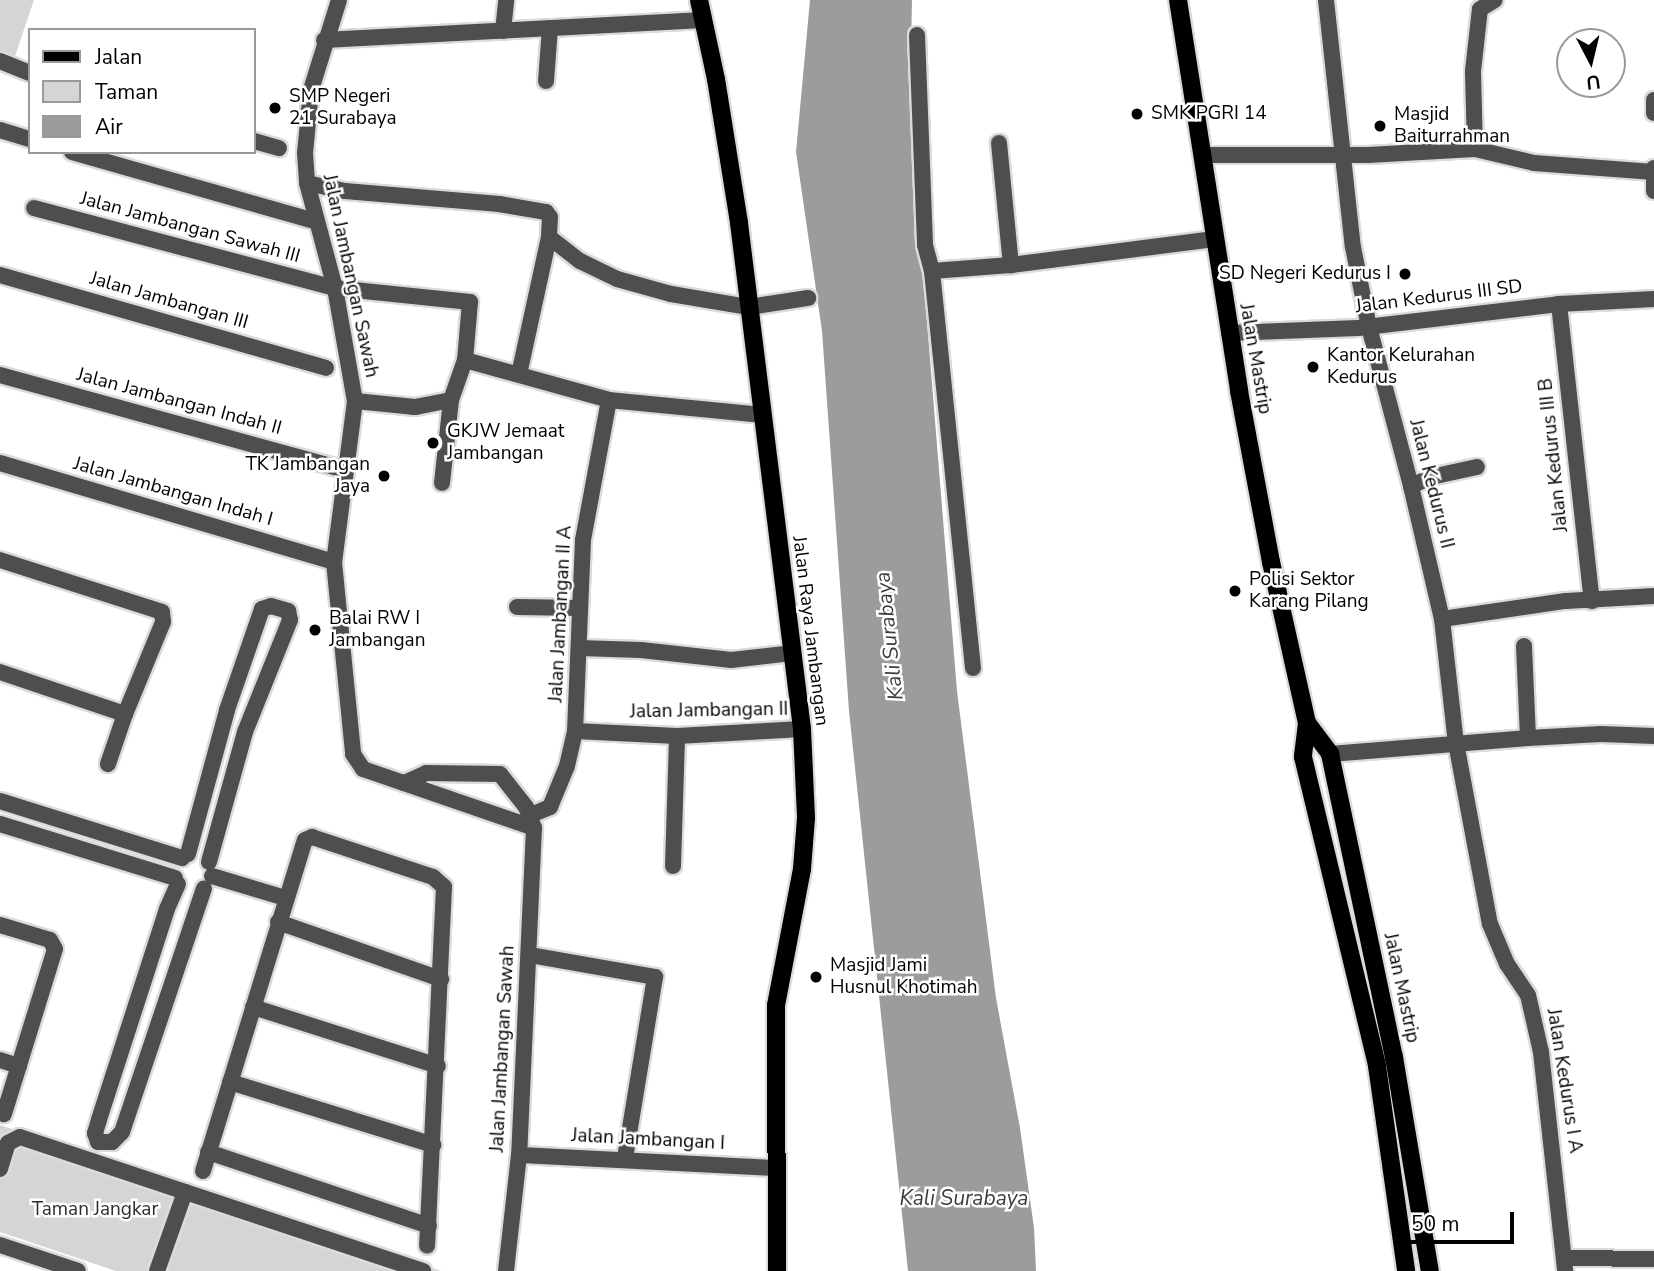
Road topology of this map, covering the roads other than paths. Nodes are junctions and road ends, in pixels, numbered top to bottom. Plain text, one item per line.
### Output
1 (339, 0) edge
2 (506, 0) edge
3 (699, 0) edge
4 (1178, 0) edge
5 (1326, 0) edge
6 (1494, 0) edge
7 (704, 20) junction
8 (550, 28) junction
9 (503, 31) junction
10 (918, 35) dead end
11 (324, 40) junction
12 (0, 61) edge
13 (28, 72) edge
14 (546, 81) dead end
15 (1654, 100) edge
16 (1654, 113) edge
17 (0, 130) edge
18 (28, 138) edge
19 (256, 142) edge
20 (999, 143) dead end
21 (279, 148) dead end
22 (1475, 149) junction
23 (1344, 153) junction
24 (79, 154) edge
25 (1202, 155) junction
26 (1654, 171) edge
27 (307, 183) junction
28 (1654, 191) edge
29 (34, 208) dead end
30 (315, 221) junction
31 (549, 237) junction
32 (1214, 239) junction
33 (1011, 265) junction
34 (932, 271) junction
35 (0, 275) edge
36 (335, 288) junction
37 (808, 298) dead end
38 (1654, 299) edge
39 (1559, 304) junction
40 (749, 307) junction
41 (1369, 327) junction
42 (1229, 333) junction
43 (465, 360) junction
44 (326, 368) dead end
45 (0, 375) edge
46 (519, 375) junction
47 (451, 400) junction
48 (610, 400) junction
49 (355, 401) junction
50 (762, 415) junction
51 (0, 463) edge
52 (1478, 467) dead end
53 (346, 470) junction
54 (442, 483) dead end
55 (1411, 486) junction
56 (0, 560) edge
57 (334, 562) junction
58 (1654, 596) edge
59 (1592, 601) junction
60 (517, 607) dead end
61 (580, 608) junction
62 (1442, 619) junction
63 (1524, 646) dead end
64 (579, 648) junction
65 (793, 653) junction
66 (973, 668) dead end
67 (0, 672) edge
68 (125, 714) junction
69 (1307, 723) junction
70 (802, 729) junction
71 (575, 731) junction
72 (677, 736) junction
73 (1654, 736) edge
74 (1528, 738) junction
75 (1456, 743) junction
76 (1330, 754) junction
77 (108, 764) dead end
78 (404, 783) junction
79 (0, 801) edge
80 (532, 821) junction
81 (0, 824) edge
82 (185, 856) junction
83 (673, 866) dead end
84 (208, 875) junction
85 (177, 881) junction
86 (285, 898) junction
87 (278, 922) junction
88 (0, 925) edge
89 (530, 955) junction
90 (441, 979) junction
91 (253, 1007) junction
92 (0, 1060) edge
93 (19, 1066) junction
94 (438, 1066) junction
95 (230, 1082) junction
96 (4, 1114) dead end
97 (433, 1145) junction
98 (208, 1152) junction
99 (519, 1155) junction
100 (625, 1159) junction
101 (776, 1168) junction
102 (0, 1169) edge
103 (203, 1171) dead end
104 (185, 1192) junction
105 (429, 1226) junction
106 (0, 1245) edge
107 (427, 1247) dead end
108 (1654, 1259) edge
109 (1565, 1264) edge
110 (78, 1271) edge
111 (157, 1271) edge
112 (423, 1271) edge
113 (506, 1271) edge
114 (777, 1271) edge
115 (1406, 1271) edge
116 (1430, 1271) edge

1 - 11 street, Jalan Jambangan Sawah
2 - 9 street
3 - 7 main road, Jalan Raya Jambangan
4 - 25 main road, Jalan Mastrip
5 - 23 street, Jalan Kedurus II
6 - 22 street
7 - 8 street
7 - 40 main road, Jalan Raya Jambangan
8 - 9 street
8 - 14 street
9 - 11 street
10 - 34 street
11 - 27 street, Jalan Jambangan Sawah
12 - 13 street
15 - 16 street
17 - 18 street
19 - 21 street
20 - 33 street
22 - 23 street
22 - 26 street
23 - 25 street
23 - 41 street, Jalan Kedurus II
24 - 30 street
25 - 32 main road, Jalan Mastrip
26 - 28 street
27 - 30 street, Jalan Jambangan Sawah
27 - 31 street
29 - 36 street, Jalan Jambangan Sawah III
30 - 36 street, Jalan Jambangan Sawah
31 - 40 street
31 - 46 street
32 - 33 street
32 - 42 main road, Jalan Mastrip
33 - 34 street
34 - 66 street
35 - 44 street, Jalan Jambangan III
36 - 43 street
36 - 49 street, Jalan Jambangan Sawah
37 - 40 street
38 - 39 street, Jalan Kedurus III SD
39 - 41 street, Jalan Kedurus III SD
39 - 59 street, Jalan Kedurus III B
40 - 50 main road, Jalan Raya Jambangan
41 - 42 street, Jalan Kedurus III SD
41 - 55 street, Jalan Kedurus II
42 - 69 main road, Jalan Mastrip
43 - 46 street
43 - 47 street
45 - 53 street, Jalan Jambangan Indah II
46 - 48 street
47 - 49 street
47 - 54 street
48 - 50 street
48 - 61 street, Jalan Jambangan II A
49 - 53 street, Jalan Jambangan Sawah
50 - 65 main road, Jalan Raya Jambangan
51 - 57 street, Jalan Jambangan Indah I
52 - 55 street
53 - 57 street, Jalan Jambangan Sawah
55 - 62 street, Jalan Kedurus II
56 - 68 street
57 - 78 street, Jalan Jambangan Sawah
58 - 59 street
59 - 62 street
60 - 61 street
61 - 64 street, Jalan Jambangan II A
62 - 75 street, Jalan Kedurus II
63 - 74 street
64 - 65 street
64 - 71 street, Jalan Jambangan II A
65 - 70 main road, Jalan Raya Jambangan
67 - 68 street
68 - 77 street
69 - 76 main road, Jalan Mastrip
69 - 115 main road, Jalan Mastrip
70 - 72 street, Jalan Jambangan II
70 - 101 main road, Jalan Raya Jambangan
71 - 72 street, Jalan Jambangan II
71 - 80 street, Jalan Jambangan II A
72 - 83 street
73 - 74 street
74 - 75 street
75 - 76 street
75 - 109 street, Jalan Kedurus I A
76 - 116 main road, Jalan Mastrip
78 - 80 street, Jalan Jambangan Sawah
78 - 80 street
79 - 82 street
80 - 89 street, Jalan Jambangan Sawah
81 - 85 street
82 - 84 street
82 - 84 street
82 - 85 street
84 - 85 street
84 - 85 street
84 - 86 street
86 - 87 street
86 - 90 street
87 - 90 street
87 - 91 street
88 - 93 street
89 - 99 street, Jalan Jambangan Sawah
89 - 100 street
90 - 94 street
91 - 94 street
91 - 95 street
92 - 93 street
93 - 96 street
94 - 97 street
95 - 97 street
95 - 98 street
97 - 105 street
98 - 103 street
98 - 105 street
99 - 100 street, Jalan Jambangan I
99 - 113 street, Jalan Jambangan Sawah
100 - 101 street, Jalan Jambangan I
101 - 114 main road, Jalan Raya Jambangan
102 - 104 street
104 - 111 street
104 - 112 street
105 - 107 street
106 - 110 street
108 - 109 street

